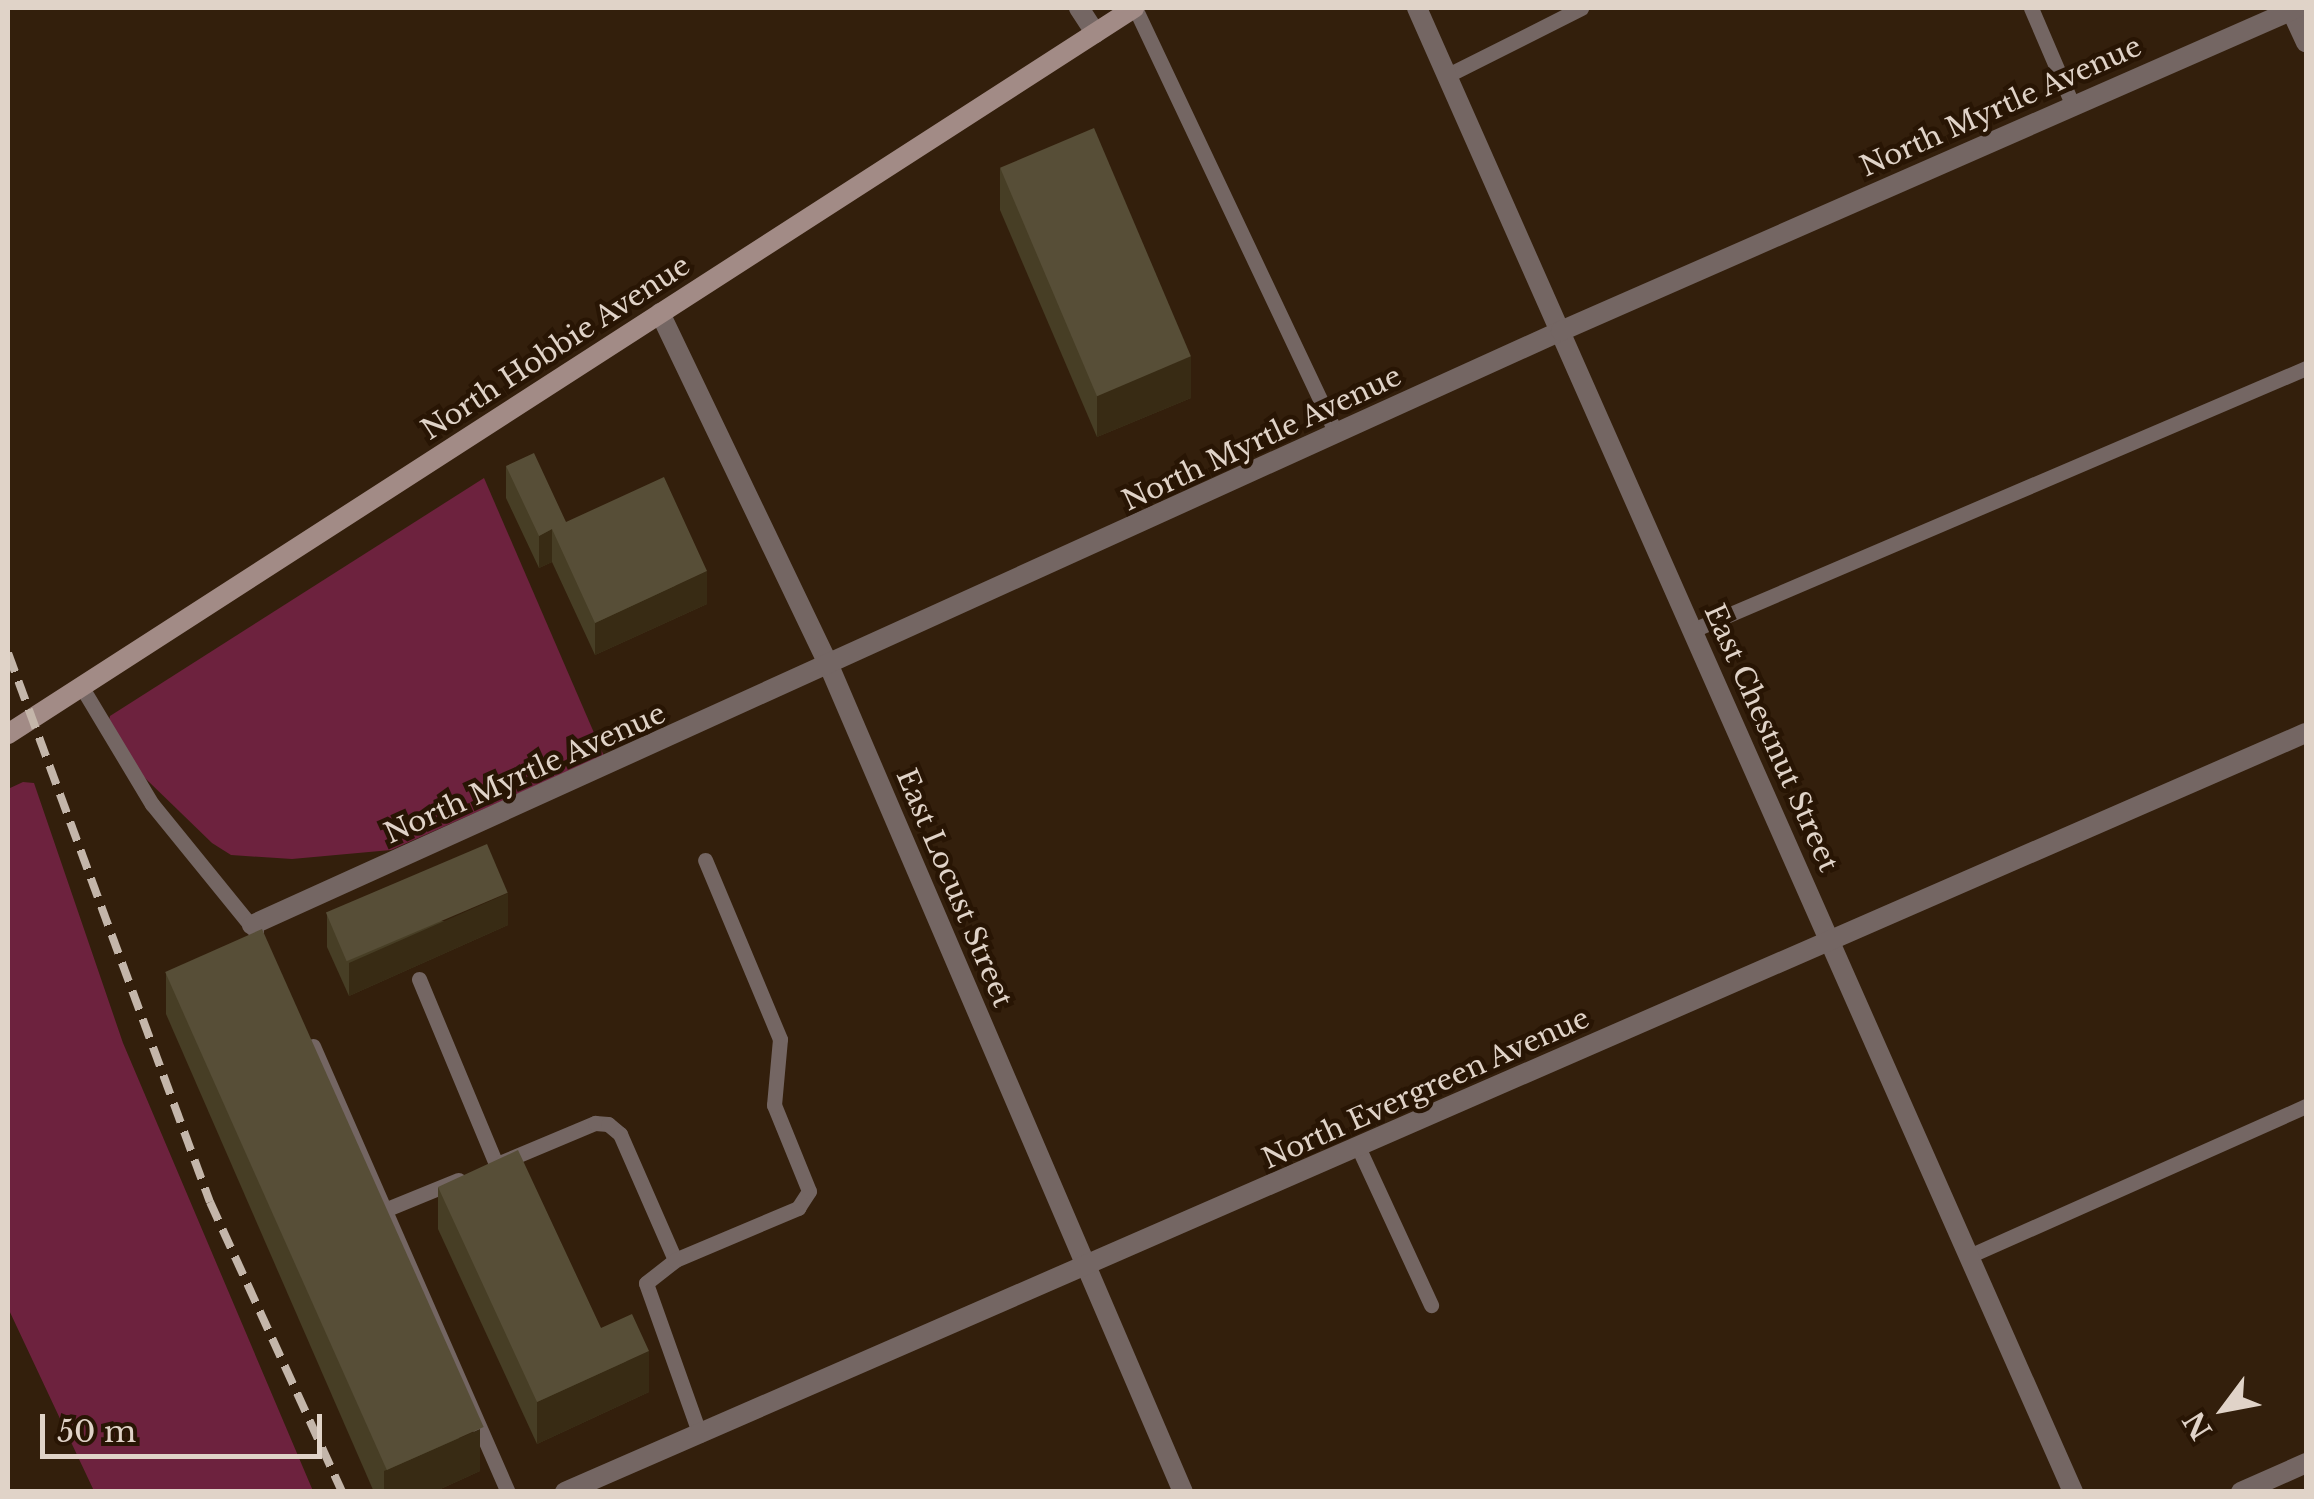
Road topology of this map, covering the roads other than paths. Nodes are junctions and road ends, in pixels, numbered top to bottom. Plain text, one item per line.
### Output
1 (1079, 8) edge
2 (1134, 8) edge
3 (1417, 8) edge
4 (1581, 8) edge
5 (2031, 8) edge
6 (2293, 8) edge
7 (1095, 33) junction
8 (2306, 43) edge
9 (1448, 74) junction
10 (2073, 106) junction
11 (660, 313) junction
12 (1561, 331) junction
13 (2306, 368) edge
14 (1336, 434) junction
15 (1693, 630) junction
16 (830, 668) junction
17 (81, 686) junction
18 (2306, 733) edge
19 (8, 734) edge
20 (704, 860) dead end
21 (252, 925) junction
22 (1831, 943) junction
23 (267, 950) edge
24 (419, 979) dead end
25 (304, 1028) edge
26 (2306, 1106) edge
27 (1359, 1148) junction
28 (496, 1164) junction
29 (388, 1209) junction
30 (1970, 1256) junction
31 (675, 1260) junction
32 (1087, 1267) junction
33 (1431, 1305) dead end
34 (700, 1435) junction
35 (2306, 1463) edge
36 (508, 1492) edge
37 (565, 1492) edge
38 (1183, 1492) edge
39 (2073, 1492) edge
40 (2241, 1492) edge

1 - 7 street
2 - 7 main road, North Hobbie Avenue
2 - 14 lane
3 - 9 street, East Chestnut Street
4 - 9 lane
5 - 10 lane
6 - 8 street
6 - 10 street, North Myrtle Avenue
7 - 11 main road, North Hobbie Avenue
9 - 12 street, East Chestnut Street
10 - 12 street, North Myrtle Avenue
11 - 16 street, East Locust Street
11 - 17 main road, North Hobbie Avenue
12 - 14 street, North Myrtle Avenue
12 - 15 street, East Chestnut Street
13 - 15 lane
14 - 16 street, North Myrtle Avenue
15 - 22 street, East Chestnut Street
16 - 21 street, North Myrtle Avenue
16 - 32 street, East Locust Street
17 - 19 main road, North Hobbie Avenue
17 - 21 lane
18 - 22 street, North Evergreen Avenue
20 - 31 lane
21 - 23 lane
22 - 27 street, North Evergreen Avenue
22 - 30 street, East Chestnut Street
24 - 28 lane
25 - 29 lane
26 - 30 lane
27 - 32 street, North Evergreen Avenue
27 - 33 lane
28 - 29 lane
28 - 31 lane
29 - 36 lane
30 - 39 street, East Chestnut Street
31 - 34 lane
32 - 34 street, North Evergreen Avenue
32 - 38 street, East Locust Street
34 - 37 street, North Evergreen Avenue
35 - 40 street

